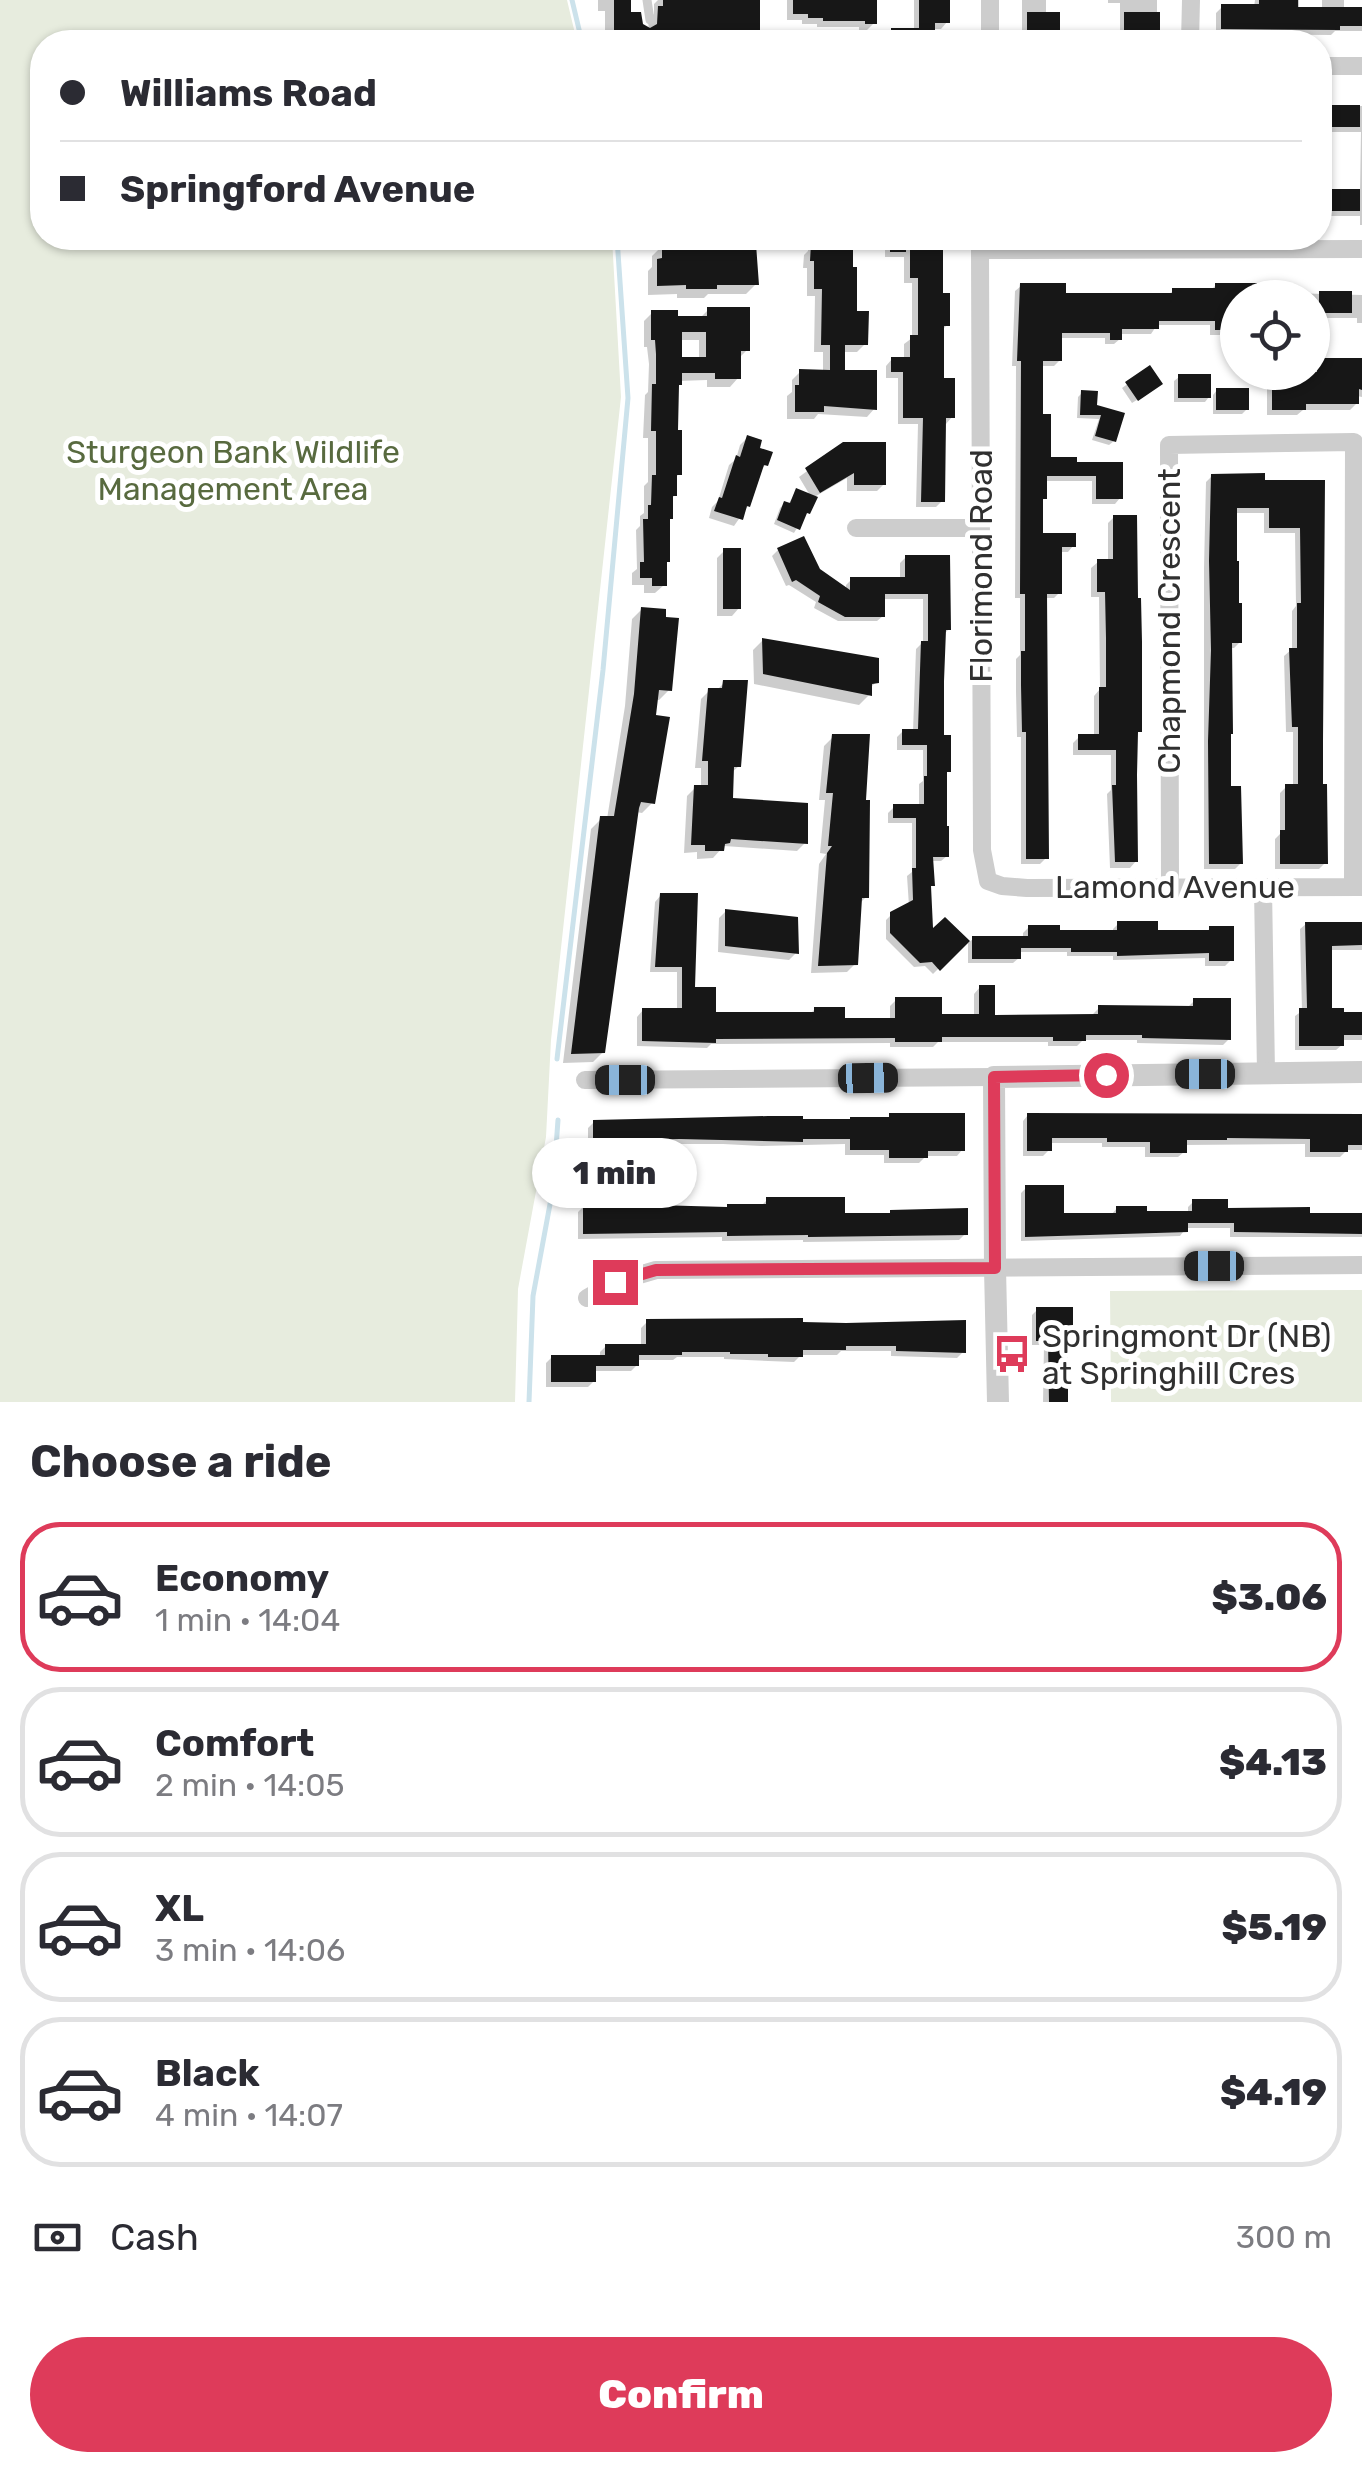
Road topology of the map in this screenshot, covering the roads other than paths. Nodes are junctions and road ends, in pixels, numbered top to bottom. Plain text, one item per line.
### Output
1 (646, 0) edge
2 (990, 0) edge
3 (1191, 0) edge
4 (650, 20) dead end
5 (990, 30) edge
6 (1190, 30) edge
7 (1332, 66) edge
8 (1362, 66) edge
9 (1332, 249) edge
10 (1362, 249) edge
11 (980, 250) edge
12 (856, 528) dead end
13 (981, 528) junction
14 (988, 881) joint
15 (1170, 886) junction
16 (1358, 887) edge
17 (1263, 888) junction
18 (1362, 1072) edge
19 (1266, 1073) junction
20 (994, 1077) junction
21 (585, 1080) dead end
22 (1362, 1265) edge
23 (995, 1268) junction
24 (587, 1298) dead end
25 (998, 1402) edge

1 - 4 lane
2 - 5 street
3 - 6 street
7 - 8 street
9 - 10 street, Florimond Road
11 - 13 street, Florimond Road
12 - 13 street
13 - 14 street, Florimond Road
14 - 15 street, Lamond Avenue
15 - 16 street, Chapmond Crescent
15 - 17 street, Lamond Avenue
16 - 17 street, Lamond Avenue
17 - 19 street
18 - 19 street
19 - 20 street
20 - 21 street
20 - 23 street
22 - 23 street
23 - 24 street
23 - 25 street

